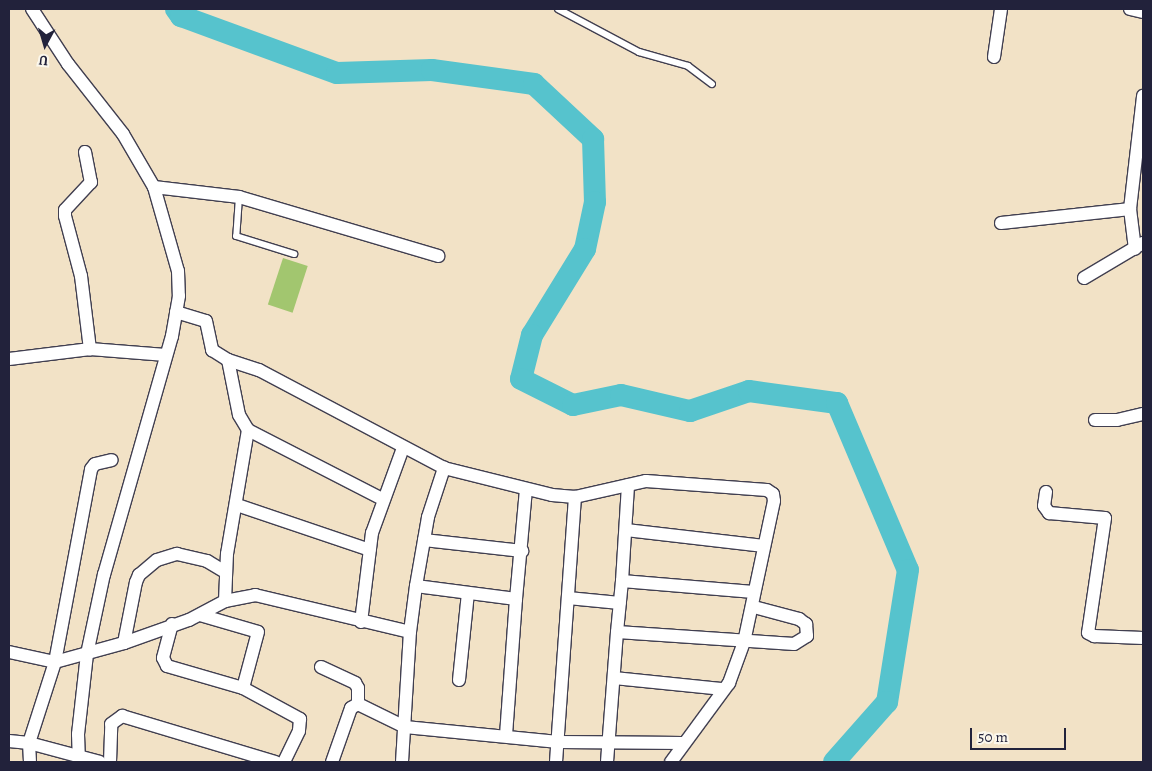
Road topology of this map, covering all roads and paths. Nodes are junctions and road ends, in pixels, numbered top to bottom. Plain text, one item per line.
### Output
1 (32, 9) edge
2 (558, 9) edge
3 (1001, 9) edge
4 (1130, 9) edge
5 (1143, 12) edge
6 (994, 57) dead end
7 (712, 84) dead end
8 (1143, 96) edge
9 (85, 152) dead end
10 (154, 187) junction
11 (239, 198) junction
12 (1130, 209) junction
13 (1001, 223) dead end
14 (1139, 246) edge
15 (294, 254) dead end
16 (438, 256) dead end
17 (1084, 278) dead end
18 (176, 312) junction
19 (90, 348) junction
20 (166, 355) junction
21 (9, 359) edge
22 (228, 360) junction
23 (1143, 414) edge
24 (1095, 420) dead end
25 (248, 430) junction
26 (403, 448) junction
27 (112, 460) dead end
28 (444, 468) junction
29 (628, 486) junction
30 (526, 489) junction
31 (1046, 492) dead end
32 (575, 497) junction
33 (382, 499) junction
34 (237, 505) junction
35 (626, 530) junction
36 (424, 540) junction
37 (764, 546) junction
38 (370, 550) junction
39 (522, 551) junction
40 (225, 572) junction
41 (622, 581) junction
42 (416, 586) junction
43 (754, 592) junction
44 (468, 593) junction
45 (568, 598) junction
46 (516, 599) junction
47 (225, 601) junction
48 (620, 603) junction
49 (754, 608) junction
50 (200, 615) junction
51 (361, 622) junction
52 (172, 624) junction
53 (410, 632) junction
54 (617, 632) junction
55 (1143, 638) edge
56 (744, 642) junction
57 (124, 643) junction
58 (9, 652) edge
59 (87, 654) junction
60 (55, 662) junction
61 (321, 667) dead end
62 (614, 678) junction
63 (459, 680) dead end
64 (243, 688) junction
65 (723, 689) junction
66 (358, 704) junction
67 (404, 727) junction
68 (506, 736) junction
69 (9, 741) edge
70 (558, 742) junction
71 (29, 743) junction
72 (683, 743) junction
73 (608, 744) junction
74 (78, 759) edge
75 (30, 762) edge
76 (100, 762) edge
77 (110, 762) edge
78 (275, 762) edge
79 (284, 762) edge
80 (332, 762) edge
81 (402, 762) edge
82 (556, 762) edge
83 (607, 762) edge
84 (671, 762) edge

1 - 10 street
2 - 7 lane
3 - 6 street
4 - 5 street
8 - 12 street
9 - 19 street
10 - 11 street
10 - 18 street
11 - 15 lane
11 - 16 street
12 - 13 street
12 - 14 street
14 - 17 street
18 - 20 street
18 - 22 street
19 - 20 street
19 - 21 street
20 - 59 street
22 - 25 street
22 - 26 street
23 - 24 street
25 - 33 street
25 - 34 street
26 - 28 street
26 - 33 street
27 - 60 street
28 - 30 street
28 - 36 street
29 - 32 street
29 - 35 street
29 - 37 street
30 - 32 street
30 - 39 street
31 - 55 street
32 - 45 street
33 - 38 street
34 - 38 street
34 - 40 street
35 - 37 street
35 - 41 street
36 - 39 street
36 - 42 street
37 - 43 street
38 - 51 street
39 - 46 street
40 - 47 street
40 - 57 street
41 - 43 street
41 - 48 street
42 - 44 street
42 - 53 street
43 - 49 street
44 - 46 street
44 - 63 street
45 - 48 street
45 - 70 street
46 - 68 street
47 - 50 street
47 - 51 street
48 - 54 street
49 - 56 street
49 - 56 street
50 - 52 street
50 - 64 street
51 - 53 street
52 - 57 street
52 - 64 street
53 - 67 street
54 - 56 street
54 - 62 street
56 - 65 street
57 - 59 street
58 - 60 street
59 - 60 street
59 - 74 street
60 - 71 street
61 - 66 street
62 - 65 street
62 - 73 street
64 - 79 street
65 - 72 street
66 - 67 street
66 - 80 street
67 - 68 street
67 - 81 street
68 - 70 street
69 - 71 street
70 - 73 street
70 - 82 street
71 - 74 street
71 - 75 street
72 - 73 street
72 - 84 street
73 - 83 street
74 - 76 street
77 - 78 street

